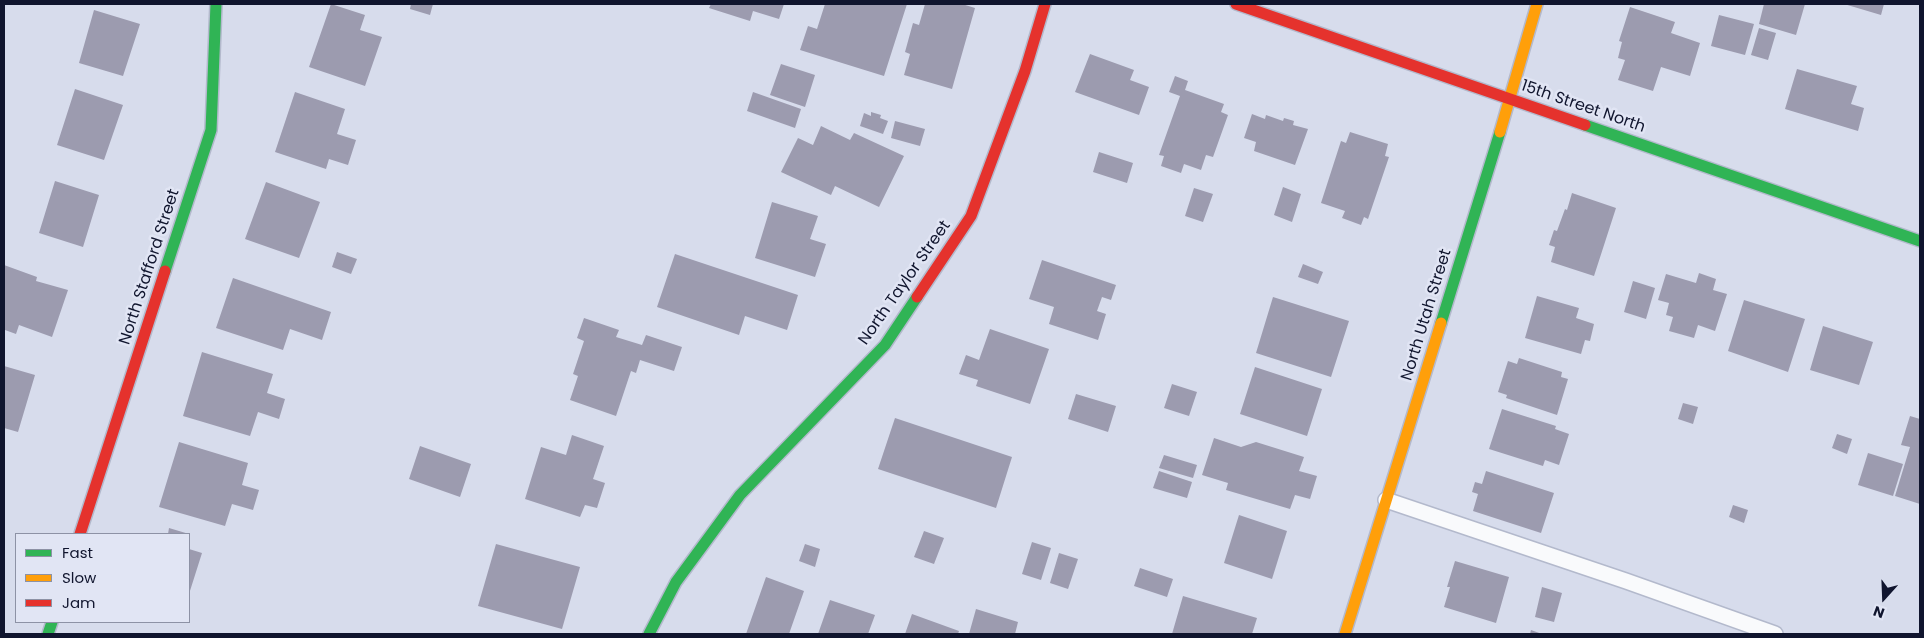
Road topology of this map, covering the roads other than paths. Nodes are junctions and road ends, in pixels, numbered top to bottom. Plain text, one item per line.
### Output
1 (216, 4) edge
2 (1045, 4) edge
3 (1236, 4) edge
4 (1537, 4) edge
5 (1510, 100) junction
6 (1920, 241) edge
7 (1386, 500) junction
8 (80, 533) edge
9 (649, 634) edge
10 (1345, 634) edge
11 (1775, 634) edge

1 - 8 street, North Stafford Street
2 - 9 street, North Taylor Street
3 - 5 street, 15th Street North
4 - 5 street, North Utah Street
5 - 6 street, 15th Street North
5 - 7 street, North Utah Street
7 - 10 street, North Utah Street
7 - 11 lane

